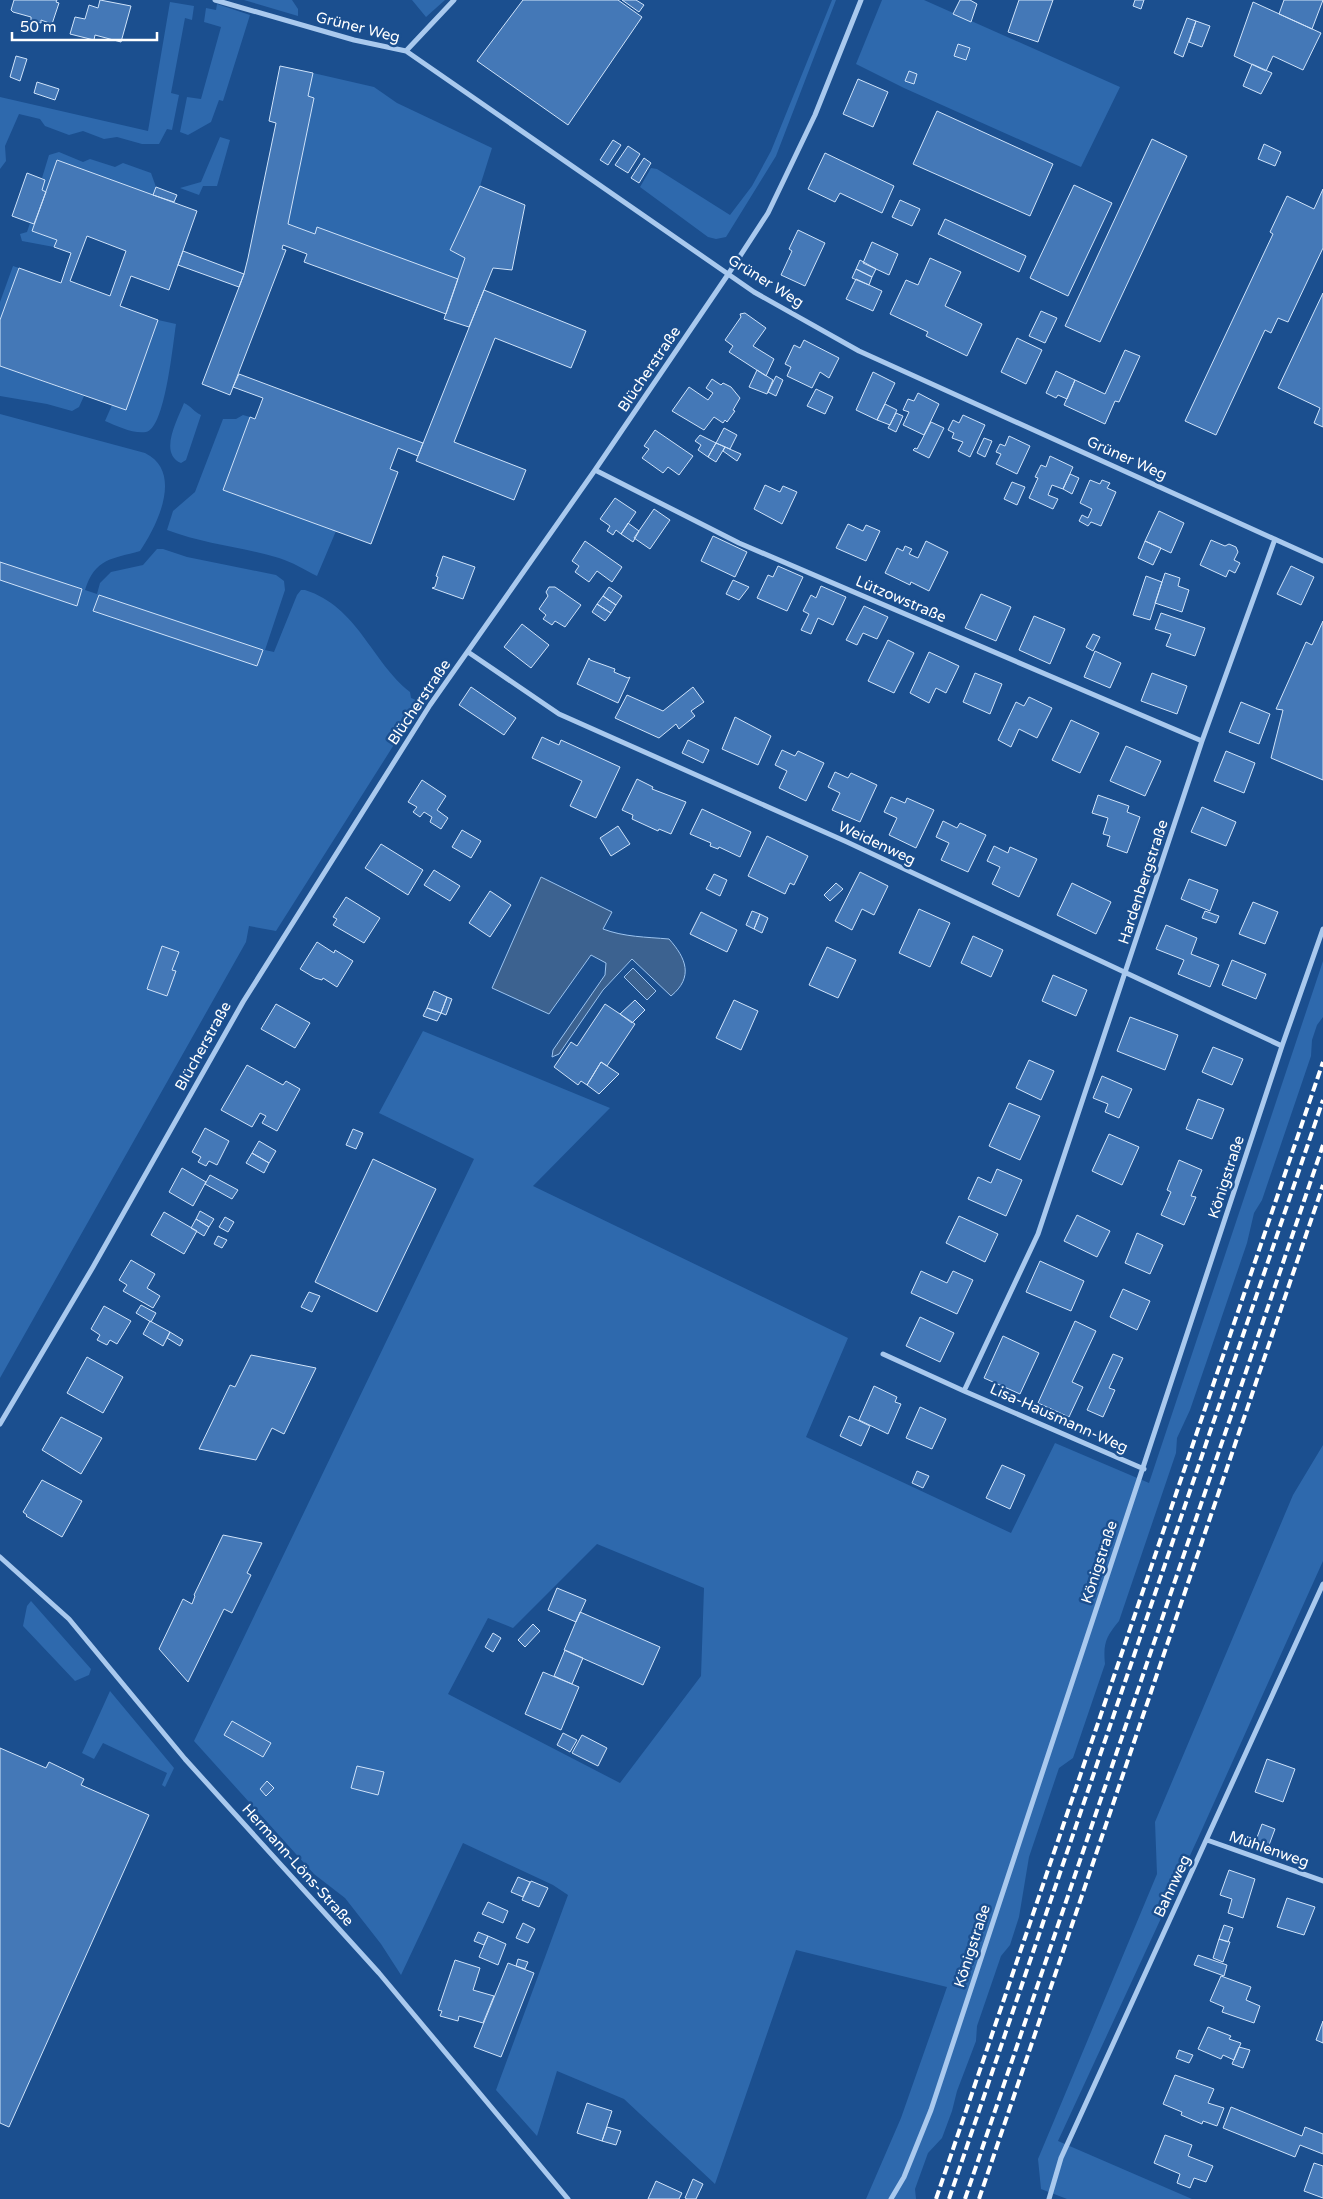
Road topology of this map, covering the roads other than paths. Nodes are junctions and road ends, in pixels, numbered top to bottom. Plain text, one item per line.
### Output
1 (215, 0) edge
2 (454, 0) edge
3 (862, 0) edge
4 (406, 51) junction
5 (729, 274) junction
6 (595, 470) junction
7 (1275, 539) junction
8 (1323, 561) edge
9 (468, 652) junction
10 (1202, 741) junction
11 (1323, 930) edge
12 (1125, 974) junction
13 (1282, 1046) junction
14 (883, 1354) dead end
15 (964, 1391) junction
16 (0, 1424) edge
17 (1144, 1469) junction
18 (0, 1557) edge
19 (1323, 1584) edge
20 (1207, 1840) junction
21 (1323, 1880) edge
22 (568, 2199) edge
23 (891, 2199) edge
24 (1049, 2199) edge

1 - 4 street, Grüner Weg
2 - 4 street
3 - 5 street, Blücherstraße
4 - 5 street, Grüner Weg
5 - 6 street, Blücherstraße
5 - 7 street, Grüner Weg
6 - 9 street, Blücherstraße
6 - 10 street, Lützowstraße
7 - 8 street, Grüner Weg
7 - 10 street, Hardenbergstraße
9 - 12 street, Weidenweg
9 - 16 street, Blücherstraße
10 - 12 street, Hardenbergstraße
11 - 13 street, Königstraße
12 - 13 street, Weidenweg
12 - 15 street, Hardenbergstraße
13 - 17 street, Königstraße
14 - 15 street, Lisa-Hausmann-Weg
15 - 17 street, Lisa-Hausmann-Weg
17 - 23 street, Königstraße
18 - 22 street, Hermann-Löns-Straße
19 - 20 street, Bahnweg
20 - 21 street, Mühlenweg
20 - 24 street, Bahnweg

